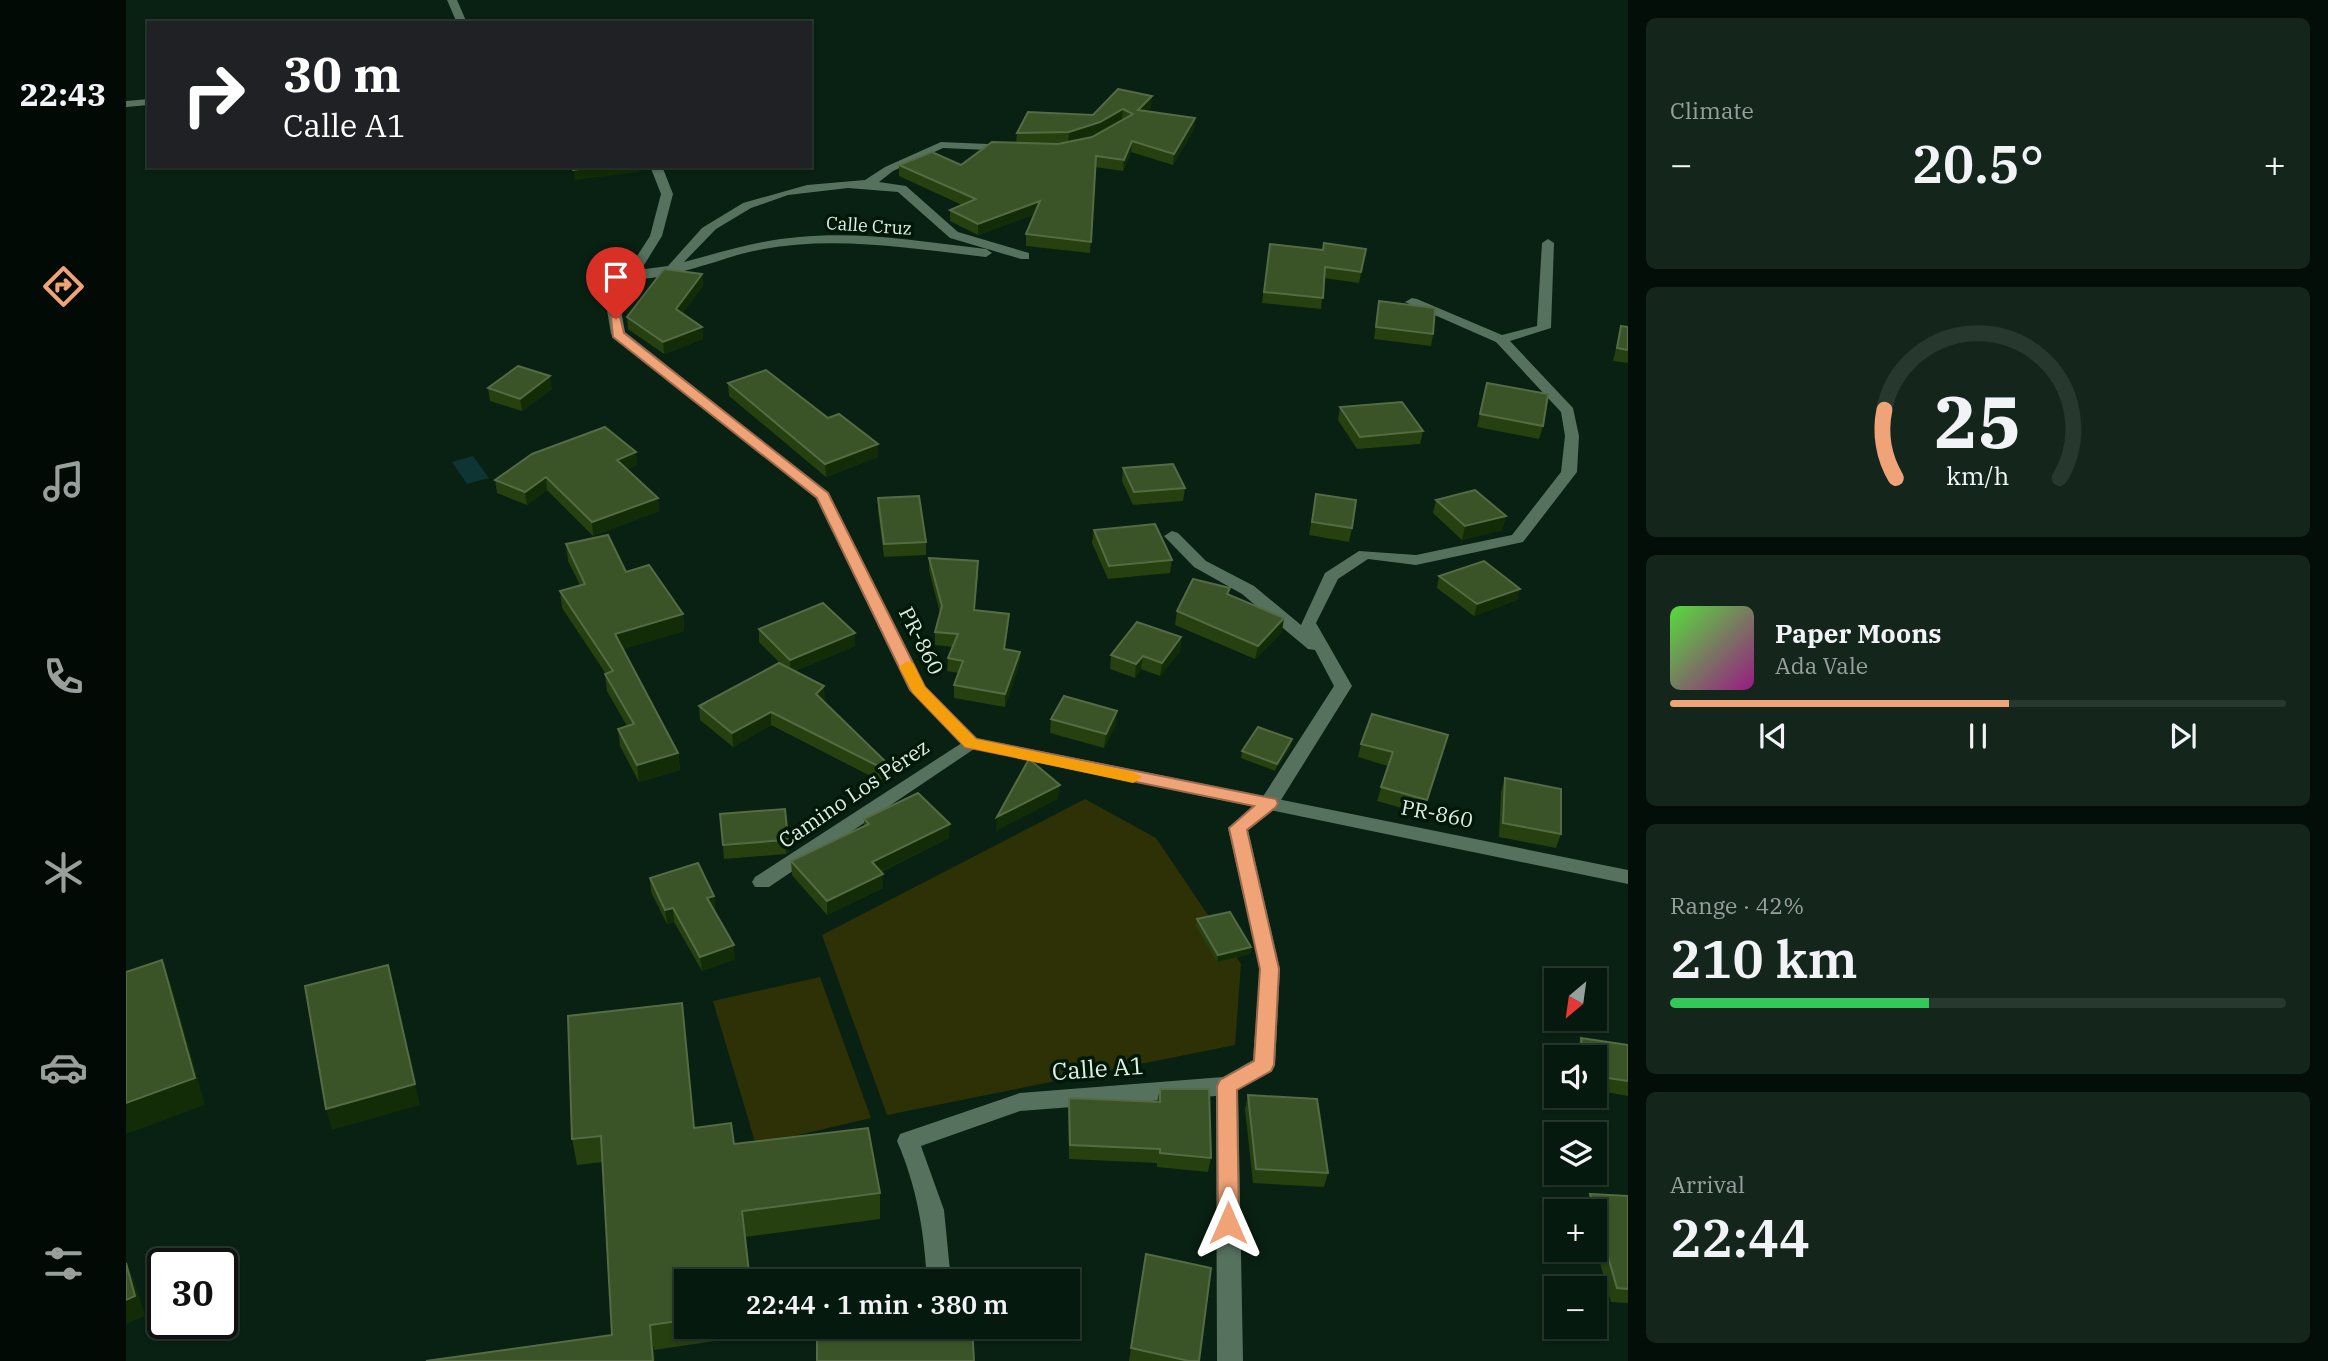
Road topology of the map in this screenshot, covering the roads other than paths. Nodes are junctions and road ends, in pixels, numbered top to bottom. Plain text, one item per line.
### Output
1 (452, 0) edge
2 (461, 21) edge
3 (147, 102) edge
4 (126, 104) edge
5 (1019, 148) edge
6 (657, 168) edge
7 (868, 184) junction
8 (1548, 243) dead end
9 (671, 271) junction
10 (630, 275) junction
11 (1412, 302) edge
12 (1502, 339) junction
13 (1172, 536) dead end
14 (1327, 657) junction
15 (971, 743) junction
16 (1269, 803) junction
17 (1628, 877) edge
18 (762, 882) dead end
19 (1227, 1086) junction
20 (938, 1269) edge
21 (1230, 1361) edge

1 - 2 street
3 - 4 street
5 - 7 street
6 - 10 street, PR-860 / PR-860
7 - 9 street
7 - 9 street, Calle Cruz
8 - 12 street
9 - 10 street, Calle Cruz
10 - 15 street, PR-860 / PR-860
11 - 12 street
12 - 14 street
13 - 14 street
14 - 16 street
15 - 16 street, PR-860 / PR-860
15 - 18 street, Camino Los Pérez
16 - 17 street, PR-860 / PR-860
16 - 19 street, Calle A1
19 - 20 street, Calle A1
19 - 21 street

